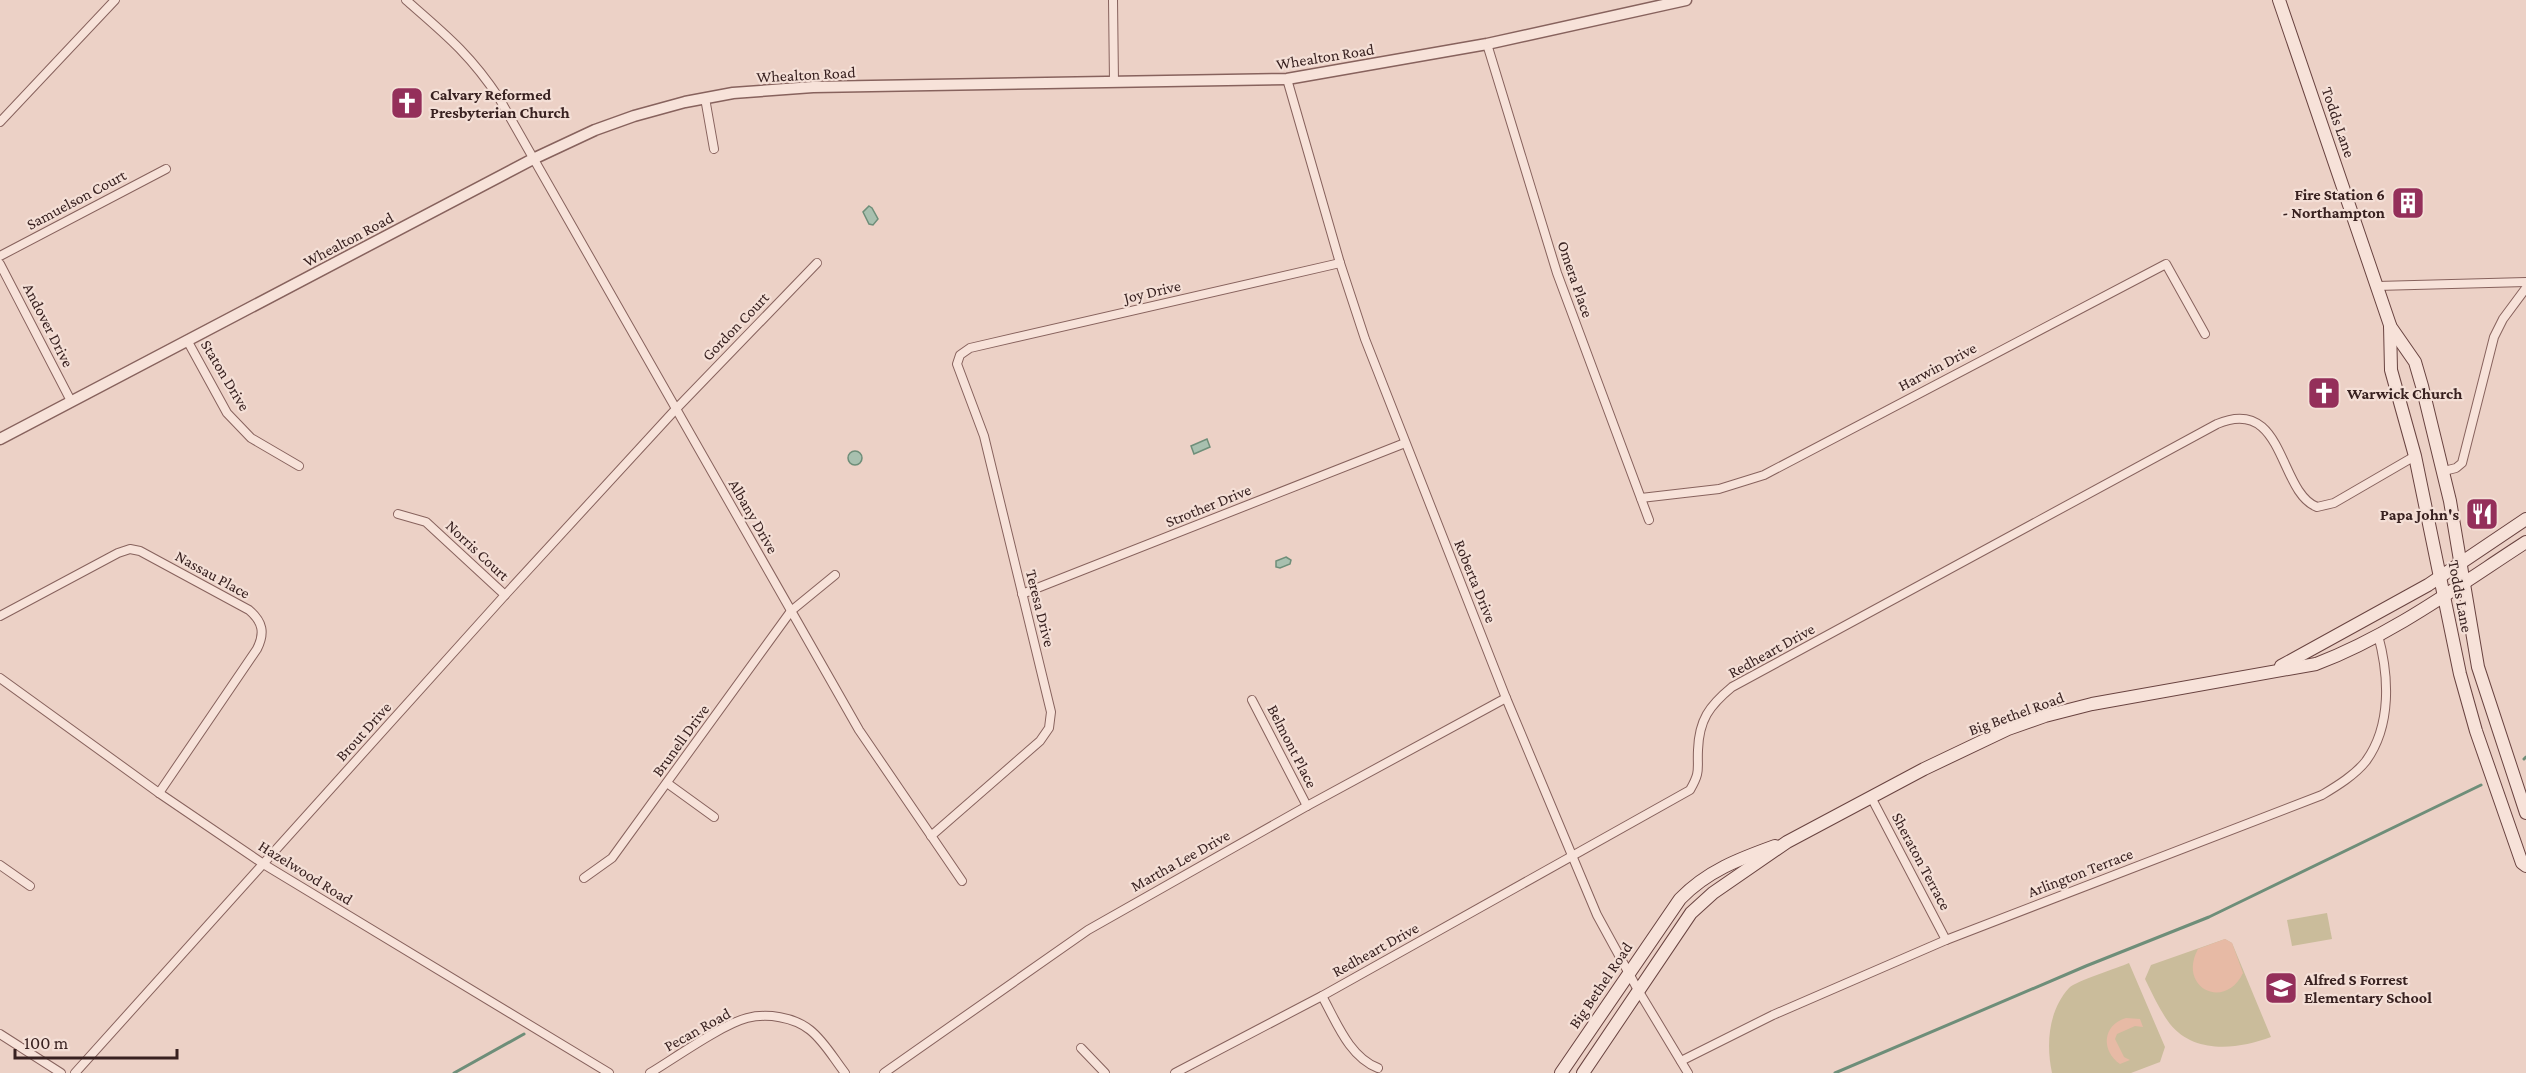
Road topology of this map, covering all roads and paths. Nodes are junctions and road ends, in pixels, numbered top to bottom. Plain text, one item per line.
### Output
1 (115, 0) edge
2 (406, 0) edge
3 (1113, 0) edge
4 (1686, 0) edge
5 (2279, 0) edge
6 (1487, 44) junction
7 (1287, 79) junction
8 (1113, 82) junction
9 (705, 98) junction
10 (0, 122) edge
11 (714, 149) dead end
12 (533, 159) junction
13 (166, 169) dead end
14 (0, 256) edge
15 (817, 263) dead end
16 (1340, 263) junction
17 (0, 264) edge
18 (2526, 282) edge
19 (2378, 286) junction
20 (2526, 288) edge
21 (2390, 324) junction
22 (2205, 334) dead end
23 (187, 340) junction
24 (970, 348) joint
25 (71, 401) junction
26 (675, 410) junction
27 (0, 439) edge
28 (1405, 443) junction
29 (2415, 456) junction
30 (298, 466) dead end
31 (2444, 471) junction
32 (1641, 498) junction
33 (398, 514) dead end
34 (2526, 519) edge
35 (1649, 520) dead end
36 (2526, 542) edge
37 (2461, 562) junction
38 (835, 575) dead end
39 (2440, 577) junction
40 (2463, 583) junction
41 (1022, 594) junction
42 (505, 595) junction
43 (2444, 596) junction
44 (791, 611) junction
45 (0, 616) edge
46 (2378, 635) junction
47 (2275, 669) junction
48 (0, 678) edge
49 (1506, 698) junction
50 (1252, 700) dead end
51 (668, 783) junction
52 (159, 793) junction
53 (1871, 797) junction
54 (1307, 807) junction
55 (2526, 813) edge
56 (714, 817) dead end
57 (931, 836) junction
58 (1787, 842) junction
59 (1573, 856) junction
60 (0, 865) edge
61 (265, 865) junction
62 (2526, 866) edge
63 (584, 879) dead end
64 (962, 881) dead end
65 (30, 886) dead end
66 (1946, 939) junction
67 (1628, 973) junction
68 (1638, 990) junction
69 (1322, 996) junction
70 (0, 1034) edge
71 (1081, 1048) dead end
72 (1681, 1061) junction
73 (1378, 1068) dead end
74 (61, 1073) edge
75 (75, 1073) edge
76 (609, 1073) edge
77 (650, 1073) edge
78 (845, 1073) edge
79 (884, 1073) edge
80 (1105, 1073) edge
81 (1175, 1073) edge
82 (1561, 1073) edge
83 (1583, 1073) edge
84 (1688, 1073) edge

1 - 10 street
2 - 12 street, Albany Drive
3 - 8 street
4 - 6 street, Whealton Road
5 - 19 main road, Todds Lane
6 - 7 street, Whealton Road
6 - 32 street, Omera Place
7 - 8 street, Whealton Road
7 - 16 street, Roberta Drive
8 - 9 street, Whealton Road
9 - 11 street
9 - 12 street, Whealton Road
12 - 23 street, Whealton Road
12 - 26 street, Albany Drive
13 - 14 street, Samuelson Court
15 - 26 street, Gordon Court
16 - 24 street, Joy Drive
16 - 28 street, Roberta Drive
17 - 25 street, Andover Drive
18 - 19 street
19 - 21 main road, Todds Lane
20 - 31 street
21 - 29 main road, Todds Lane
21 - 31 main road, Todds Lane
22 - 32 street, Harwin Drive
23 - 25 street, Whealton Road
23 - 30 street, Staton Drive
24 - 41 street, Teresa Drive
25 - 27 street, Whealton Road
26 - 42 street, Brout Drive
26 - 44 street, Albany Drive
28 - 41 street, Strother Drive
28 - 49 street, Roberta Drive
29 - 39 main road, Todds Lane
29 - 59 street, Redheart Drive
31 - 37 main road, Todds Lane
32 - 35 street, Omera Place
33 - 42 street, Norris Court
34 - 37 main road, Big Bethel Road
36 - 40 main road, Big Bethel Road
37 - 39 main road, Big Bethel Road
37 - 40 main road, Todds Lane
38 - 44 street, Brunell Drive
39 - 43 main road, Todds Lane
39 - 47 main road, Big Bethel Road
40 - 43 main road, Big Bethel Road
40 - 55 main road, Todds Lane
41 - 57 street, Teresa Drive
42 - 61 street, Brout Drive
43 - 46 main road, Big Bethel Road
43 - 62 main road, Todds Lane
44 - 51 street, Brunell Drive
44 - 57 street, Albany Drive
45 - 52 street, Nassau Place
46 - 47 main road, Big Bethel Road
46 - 66 street, Arlington Terrace
47 - 53 main road, Big Bethel Road
48 - 52 street, Hazelwood Road
49 - 54 street, Martha Lee Drive
49 - 59 street, Roberta Drive
50 - 54 street, Belmont Place
51 - 56 street
51 - 63 street, Brunell Drive
52 - 61 street, Hazelwood Road
53 - 58 main road, Big Bethel Road
53 - 66 street, Sheraton Terrace
54 - 79 street, Martha Lee Drive
57 - 64 street, Albany Drive
58 - 67 main road, Big Bethel Road
58 - 68 main road, Big Bethel Road
59 - 67 street, Roberta Drive
59 - 69 street, Redheart Drive
60 - 65 street
61 - 75 street, Brout Drive
61 - 76 street, Hazelwood Road
66 - 72 street, Arlington Terrace
67 - 68 street, Roberta Drive
67 - 82 main road, Big Bethel Road
68 - 72 street, Roberta Drive
68 - 83 main road, Big Bethel Road
69 - 73 street
69 - 81 street, Redheart Drive
70 - 74 street
71 - 80 street
72 - 84 street, Roberta Drive
77 - 78 street, Pecan Road

